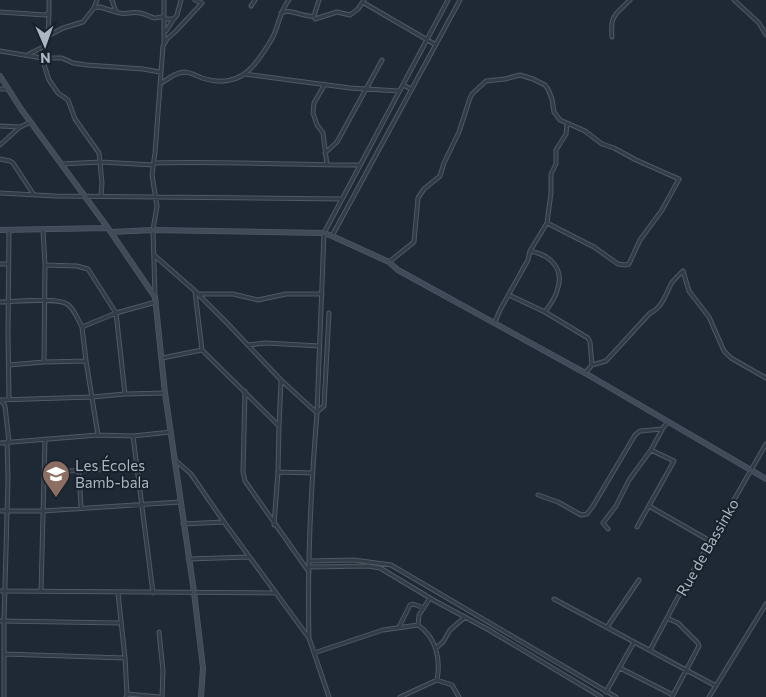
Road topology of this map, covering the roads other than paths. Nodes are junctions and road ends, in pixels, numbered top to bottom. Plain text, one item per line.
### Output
1 (49, 0) edge
2 (97, 0) edge
3 (112, 0) edge
4 (164, 0) edge
5 (180, 0) edge
6 (195, 0) edge
7 (207, 0) edge
8 (255, 0) edge
9 (289, 0) edge
10 (319, 0) edge
11 (448, 0) edge
12 (460, 0) edge
13 (630, 0) edge
14 (734, 0) edge
15 (364, 2) edge
16 (202, 3) junction
17 (250, 6) dead end
18 (94, 8) junction
19 (0, 12) edge
20 (116, 12) junction
21 (50, 13) junction
22 (281, 13) junction
23 (164, 18) junction
24 (174, 19) junction
25 (315, 19) dead end
26 (165, 32) junction
27 (766, 35) edge
28 (48, 36) junction
29 (612, 37) dead end
30 (427, 39) junction
31 (164, 42) junction
32 (436, 45) junction
33 (0, 51) edge
34 (27, 54) junction
35 (42, 58) junction
36 (382, 60) dead end
37 (160, 72) junction
38 (244, 74) junction
39 (0, 76) edge
40 (160, 84) junction
41 (326, 84) junction
42 (403, 85) junction
43 (367, 88) junction
44 (0, 89) edge
45 (8, 89) junction
46 (411, 90) junction
47 (399, 91) junction
48 (30, 122) junction
49 (567, 124) junction
50 (0, 126) edge
51 (20, 127) junction
52 (0, 145) edge
53 (325, 153) junction
54 (0, 158) edge
55 (101, 162) junction
56 (60, 164) junction
57 (153, 164) junction
58 (327, 165) junction
59 (360, 165) junction
60 (0, 193) edge
61 (34, 195) junction
62 (84, 195) junction
63 (101, 195) junction
64 (156, 196) junction
65 (342, 198) junction
66 (547, 223) junction
67 (0, 230) edge
68 (43, 230) junction
69 (109, 230) junction
70 (153, 230) junction
71 (9, 231) junction
72 (324, 233) junction
73 (332, 236) junction
74 (530, 251) junction
75 (154, 255) junction
76 (389, 262) junction
77 (0, 264) edge
78 (8, 264) junction
79 (45, 265) junction
80 (196, 293) junction
81 (322, 294) junction
82 (508, 295) junction
83 (156, 300) junction
84 (44, 301) junction
85 (0, 302) edge
86 (8, 302) junction
87 (545, 312) junction
88 (116, 313) junction
89 (329, 313) dead end
90 (495, 322) junction
91 (82, 327) junction
92 (247, 345) junction
93 (319, 346) junction
94 (202, 350) junction
95 (162, 358) junction
96 (86, 361) junction
97 (44, 362) junction
98 (9, 365) junction
99 (592, 365) junction
100 (585, 373) junction
101 (766, 378) edge
102 (281, 380) junction
103 (245, 391) junction
104 (165, 393) junction
105 (125, 394) junction
106 (92, 397) junction
107 (10, 399) junction
108 (0, 400) edge
109 (317, 412) junction
110 (668, 422) junction
111 (279, 426) junction
112 (662, 429) junction
113 (170, 432) junction
114 (98, 435) junction
115 (133, 436) junction
116 (44, 439) junction
117 (8, 442) junction
118 (0, 443) edge
119 (765, 447) edge
120 (651, 450) junction
121 (174, 459) junction
122 (137, 468) junction
123 (44, 472) junction
124 (79, 472) junction
125 (278, 472) junction
126 (752, 472) junction
127 (312, 473) junction
128 (766, 480) edge
129 (538, 495) dead end
130 (180, 502) junction
131 (142, 506) junction
132 (649, 506) junction
133 (81, 508) junction
134 (7, 510) junction
135 (0, 511) edge
136 (43, 511) junction
137 (224, 522) junction
138 (183, 524) junction
139 (274, 525) junction
140 (637, 526) dead end
141 (608, 529) dead end
142 (710, 541) junction
143 (249, 557) junction
144 (188, 559) junction
145 (310, 561) junction
146 (309, 567) junction
147 (309, 573) junction
148 (639, 580) dead end
149 (0, 591) edge
150 (5, 591) junction
151 (41, 591) junction
152 (194, 592) junction
153 (118, 593) junction
154 (153, 593) junction
155 (275, 593) junction
156 (430, 598) junction
157 (554, 599) dead end
158 (766, 604) edge
159 (424, 608) junction
160 (466, 617) junction
161 (667, 618) junction
162 (2, 621) edge
163 (121, 623) junction
164 (418, 625) junction
165 (607, 626) junction
166 (399, 627) junction
167 (159, 632) dead end
168 (309, 638) junction
169 (634, 642) junction
170 (436, 648) junction
171 (650, 650) junction
172 (4, 654) junction
173 (314, 654) junction
174 (125, 658) junction
175 (620, 668) junction
176 (686, 670) junction
177 (437, 680) junction
178 (716, 686) junction
179 (606, 692) junction
180 (127, 696) edge
181 (672, 696) edge
182 (4, 697) edge
183 (161, 697) edge
184 (201, 697) edge
185 (329, 697) edge
186 (400, 697) edge
187 (459, 697) edge
188 (601, 697) edge
189 (616, 697) edge
190 (709, 697) edge

1 - 21 street
2 - 18 street
3 - 20 street
4 - 23 street
5 - 24 street
6 - 16 street
7 - 16 street
8 - 17 street
9 - 22 street
10 - 22 street
11 - 30 street
12 - 32 street
13 - 29 street
14 - 27 street
15 - 25 street
15 - 30 street
16 - 31 street
18 - 20 street
18 - 28 street
19 - 21 street
20 - 23 street
21 - 28 street
22 - 38 street
23 - 24 street
23 - 26 street
24 - 26 street
26 - 31 street
28 - 34 street
30 - 32 street
30 - 42 street
31 - 37 street
32 - 46 street
33 - 34 street
34 - 35 street
35 - 37 street
35 - 55 street
36 - 43 street
37 - 40 street
38 - 40 street
38 - 41 street
39 - 45 street
40 - 57 street
41 - 43 street
41 - 53 street
42 - 46 street
42 - 47 street
43 - 47 street
43 - 53 street
44 - 45 street
45 - 48 street
46 - 73 street
47 - 59 street
48 - 51 street
48 - 56 street
49 - 66 street
49 - 66 street
49 - 76 street
50 - 51 street
51 - 52 street
53 - 58 street
54 - 61 street
55 - 56 street
55 - 57 street
55 - 63 street
56 - 62 street
57 - 58 street
57 - 64 street
58 - 59 street
59 - 65 street
60 - 61 street
61 - 62 street
62 - 63 street
62 - 69 street
63 - 64 street
64 - 65 street
64 - 70 street
65 - 72 street
66 - 74 street
67 - 71 street
68 - 69 street
68 - 71 street
68 - 79 street
69 - 70 street
69 - 83 street
70 - 72 street
70 - 75 street
71 - 78 street
72 - 73 street
72 - 81 street
73 - 76 street
74 - 82 street
74 - 87 street
75 - 80 street
75 - 83 street
76 - 90 street
77 - 78 street
78 - 86 street
79 - 84 street
79 - 88 street
80 - 81 street
80 - 92 street
80 - 94 street
81 - 93 street
82 - 87 street
82 - 90 street
83 - 88 street
83 - 95 street
84 - 86 street
84 - 91 street
84 - 97 street
85 - 86 street
86 - 98 street
87 - 99 street
88 - 91 street
88 - 105 street
89 - 109 street
90 - 100 street
91 - 96 street
92 - 93 street
92 - 102 street
93 - 109 street
94 - 95 street
94 - 103 street
95 - 104 street
96 - 97 street
96 - 106 street
97 - 98 street
98 - 107 street
99 - 100 street
99 - 101 street
100 - 110 street
102 - 109 street
102 - 111 street
103 - 111 street
103 - 139 street
104 - 105 street
104 - 113 street
105 - 106 street
106 - 107 street
106 - 114 street
107 - 108 street
108 - 117 street
109 - 127 street
110 - 112 street
110 - 126 street
111 - 125 street
112 - 120 street
112 - 129 street
113 - 115 street
113 - 121 street
114 - 115 street
114 - 116 street
115 - 122 street
116 - 117 street
116 - 123 street
117 - 118 street
117 - 134 street
119 - 126 street, Rue de Bassinko
120 - 132 street
120 - 141 street
121 - 130 street
121 - 137 street
122 - 124 street
122 - 131 street
123 - 124 street
123 - 136 street
124 - 133 street
125 - 127 street
125 - 139 street
126 - 128 street
126 - 142 street, Rue de Bassinko
127 - 145 street
130 - 131 street
130 - 138 street
131 - 133 street
131 - 154 street
132 - 140 street
132 - 142 street
133 - 136 street
134 - 135 street
134 - 136 street
134 - 150 street
136 - 151 street
137 - 138 street
137 - 143 street
138 - 144 street
139 - 147 street
142 - 161 street, Rue de Bassinko
143 - 144 street
143 - 155 street
144 - 152 street
145 - 146 street
145 - 179 street
146 - 147 street
146 - 156 street
147 - 168 street
148 - 165 street
149 - 150 street
150 - 151 street
150 - 162 street
151 - 153 street
152 - 154 street
152 - 155 street
152 - 184 street
153 - 154 street
153 - 163 street
155 - 168 street
156 - 159 street
156 - 160 street
157 - 165 street
158 - 178 street
159 - 164 street
159 - 166 street
160 - 170 street
160 - 188 street
161 - 171 street, Rue de Bassinko
161 - 176 street
162 - 163 street
162 - 172 street
163 - 174 street
164 - 166 street
164 - 170 street
165 - 169 street
166 - 173 street
167 - 183 street
168 - 173 street
169 - 171 street
169 - 175 street
170 - 177 street
171 - 176 street
172 - 174 street
172 - 182 street
173 - 185 street
174 - 180 street
175 - 179 street
175 - 181 street
176 - 178 street
176 - 181 street
177 - 186 street
177 - 187 street
178 - 190 street
179 - 189 street
180 - 183 street

